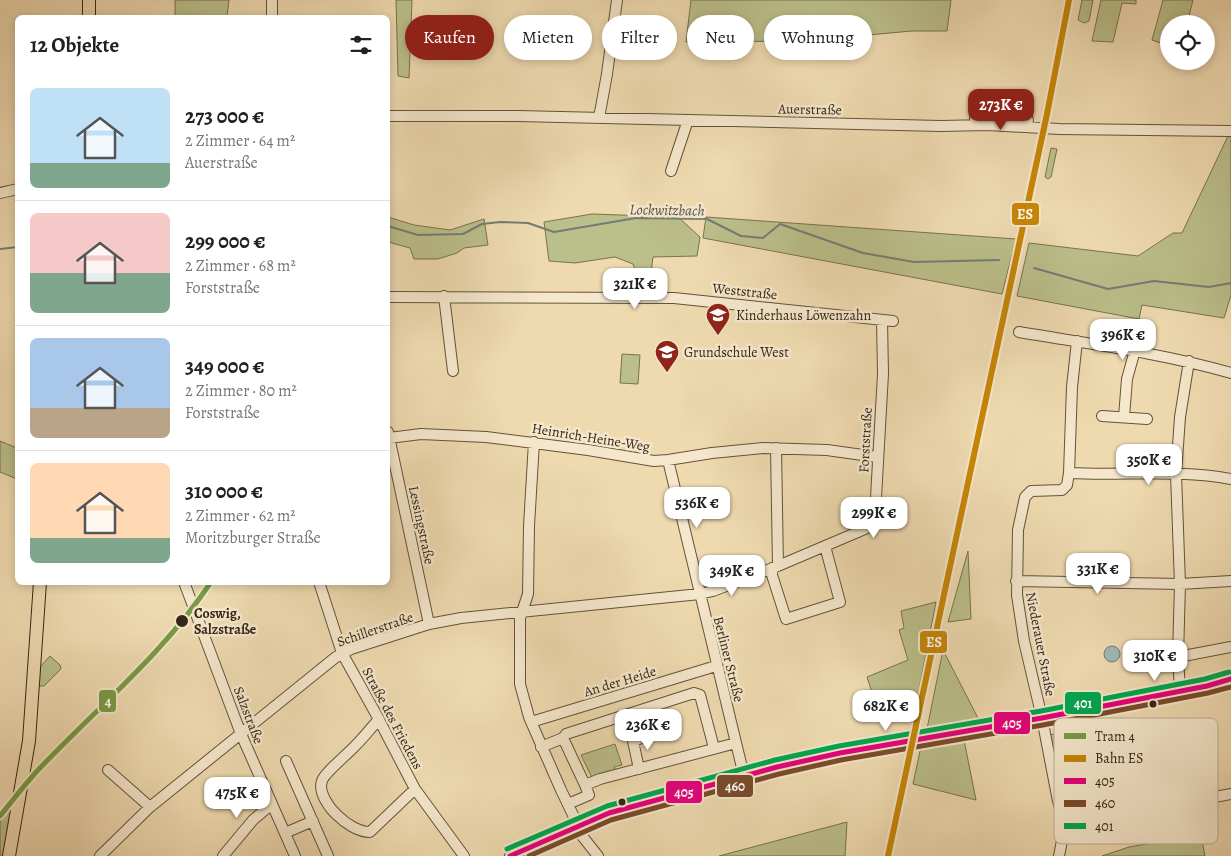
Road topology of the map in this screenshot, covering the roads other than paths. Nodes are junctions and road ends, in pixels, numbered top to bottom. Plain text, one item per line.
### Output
1 (88, 0) edge
2 (272, 0) edge
3 (617, 0) edge
4 (89, 15) edge
5 (272, 15) edge
6 (390, 116) edge
7 (599, 118) junction
8 (688, 120) junction
9 (1028, 120) dead end
10 (968, 125) junction
11 (1231, 131) edge
12 (671, 171) dead end
13 (15, 190) edge
14 (0, 193) edge
15 (444, 296) junction
16 (390, 297) edge
17 (882, 320) junction
18 (893, 321) dead end
19 (1019, 332) dead end
20 (1077, 341) junction
21 (1135, 350) junction
22 (1189, 361) junction
23 (453, 371) dead end
24 (1231, 373) edge
25 (1102, 416) dead end
26 (1124, 417) junction
27 (1147, 420) dead end
28 (390, 434) edge
29 (534, 442) junction
30 (390, 443) edge
31 (776, 448) junction
32 (878, 457) junction
33 (668, 460) junction
34 (1069, 473) junction
35 (1176, 474) junction
36 (1231, 479) edge
37 (825, 546) junction
38 (775, 567) junction
39 (1016, 581) junction
40 (1231, 581) edge
41 (1180, 584) junction
42 (40, 585) edge
43 (185, 585) edge
44 (320, 585) edge
45 (700, 594) junction
46 (522, 610) junction
47 (429, 624) junction
48 (1231, 647) edge
49 (342, 653) junction
50 (1178, 657) junction
51 (716, 666) junction
52 (1231, 679) edge
53 (1180, 690) junction
54 (1042, 718) junction
55 (379, 719) junction
56 (531, 722) junction
57 (656, 733) dead end
58 (241, 734) junction
59 (563, 738) junction
60 (736, 743) junction
61 (541, 747) junction
62 (714, 748) junction
63 (286, 762) dead end
64 (639, 769) junction
65 (108, 770) dead end
66 (744, 776) junction
67 (1054, 781) edge
68 (585, 785) junction
69 (415, 789) junction
70 (1231, 794) edge
71 (1218, 797) edge
72 (272, 804) junction
73 (568, 804) junction
74 (150, 807) junction
75 (313, 821) junction
76 (575, 827) junction
77 (285, 833) junction
78 (9, 856) edge
79 (100, 856) edge
80 (223, 856) edge
81 (295, 856) edge
82 (328, 856) edge
83 (464, 856) edge
84 (510, 856) edge
85 (598, 856) edge

1 - 4 main road
2 - 5 street
3 - 7 street
6 - 7 street, Auerstraße
7 - 8 street, Auerstraße
8 - 10 street, Auerstraße
8 - 12 street
9 - 10 street
10 - 11 street, Auerstraße
13 - 14 street
15 - 16 street, Weststraße
15 - 17 street, Weststraße
15 - 23 street
17 - 18 street, Weststraße
17 - 32 street, Forststraße
19 - 20 street
20 - 21 street
20 - 34 street
21 - 22 street
21 - 26 street
22 - 24 street
22 - 35 street
25 - 26 street
26 - 27 street
28 - 29 street, Heinrich-Heine-Weg
29 - 33 street, Heinrich-Heine-Weg
29 - 46 street
30 - 47 street, Lessingstraße
31 - 32 street, Heinrich-Heine-Weg
31 - 33 street, Heinrich-Heine-Weg
31 - 38 street
32 - 37 street, Forststraße
33 - 45 street, Berliner Straße
34 - 35 street
34 - 39 street, Niederauer Straße
35 - 36 street
35 - 41 street
37 - 38 street, Forststraße
37 - 38 street
38 - 45 street, Forststraße
39 - 41 street
39 - 54 street, Niederauer Straße
40 - 41 street
41 - 50 street
42 - 78 main road
43 - 58 street, Salzstraße
44 - 49 street, Straße des Friedens
45 - 46 street, Schillerstraße
45 - 51 street, Berliner Straße
46 - 47 street, Schillerstraße
46 - 56 street
47 - 49 street, Schillerstraße
48 - 50 street
49 - 55 street, Straße des Friedens
49 - 58 street, Schillerstraße
50 - 53 street
51 - 56 street, An der Heide
51 - 60 street, Berliner Straße
52 - 53 street
53 - 54 street
54 - 66 street
54 - 67 street, Niederauer Straße
55 - 69 street, Straße des Friedens
55 - 69 street
56 - 61 street
57 - 64 street
58 - 72 street, Salzstraße
58 - 74 street, Schillerstraße
59 - 61 street
59 - 62 street
59 - 68 street
60 - 62 street
60 - 66 street, Berliner Straße
61 - 73 street
62 - 64 street
63 - 75 street
64 - 68 street
65 - 74 street
66 - 76 street
68 - 73 street
69 - 83 street, Straße des Friedens
70 - 71 street
72 - 77 street, Salzstraße
72 - 80 street
73 - 76 street
74 - 79 street, Schillerstraße
75 - 77 street
75 - 82 street
76 - 84 street
76 - 85 street
77 - 81 street, Salzstraße

